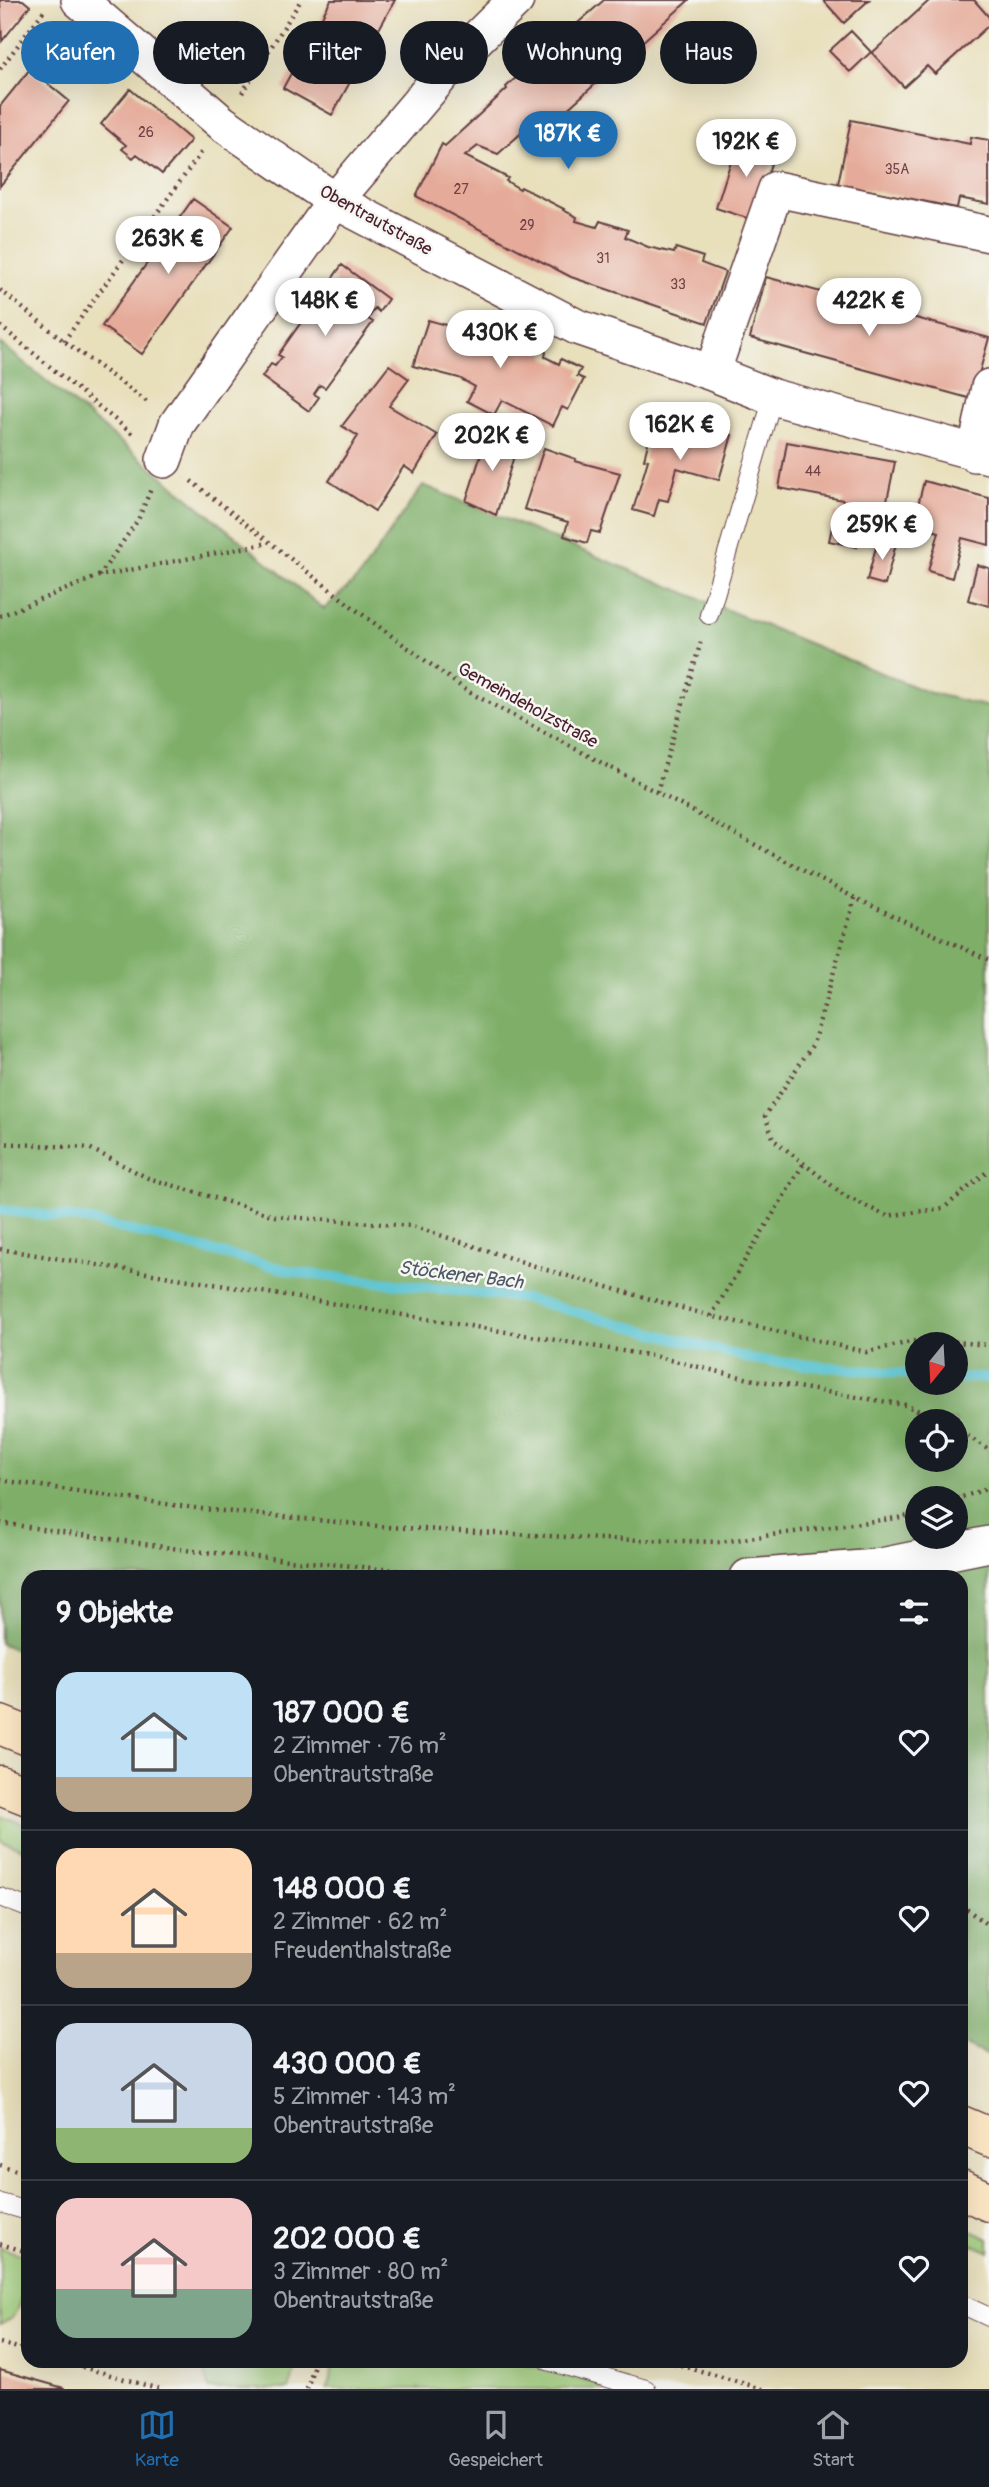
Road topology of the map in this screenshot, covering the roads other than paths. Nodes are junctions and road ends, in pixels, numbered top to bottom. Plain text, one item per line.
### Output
1 (79, 0) edge
2 (516, 0) edge
3 (335, 201) junction
4 (989, 234) edge
5 (712, 373) junction
6 (989, 387) edge
7 (773, 397) junction
8 (982, 455) edge
9 (164, 460) road end
10 (709, 615) road end
11 (989, 1544) edge
12 (838, 1570) edge
13 (0, 1725) edge
14 (21, 1733) edge
15 (0, 1785) edge
16 (21, 1793) edge
17 (0, 1896) edge
18 (21, 1905) edge
19 (968, 2128) edge
20 (989, 2137) edge
21 (968, 2192) edge
22 (989, 2202) edge
23 (0, 2203) edge
24 (21, 2209) edge
25 (968, 2307) edge
26 (989, 2317) edge
27 (572, 2368) edge
28 (646, 2389) edge

1 - 3 street, Obentrautstraße
2 - 3 street
3 - 5 street, Obentrautstraße
3 - 9 street
4 - 5 street
5 - 7 street, Obentrautstraße
6 - 8 street, Obentrautstraße
7 - 8 street, Obentrautstraße
7 - 10 lane
11 - 12 street
13 - 14 main road
15 - 16 main road
17 - 18 lane
19 - 20 main road
21 - 22 main road
23 - 24 lane
25 - 26 lane
27 - 28 lane

